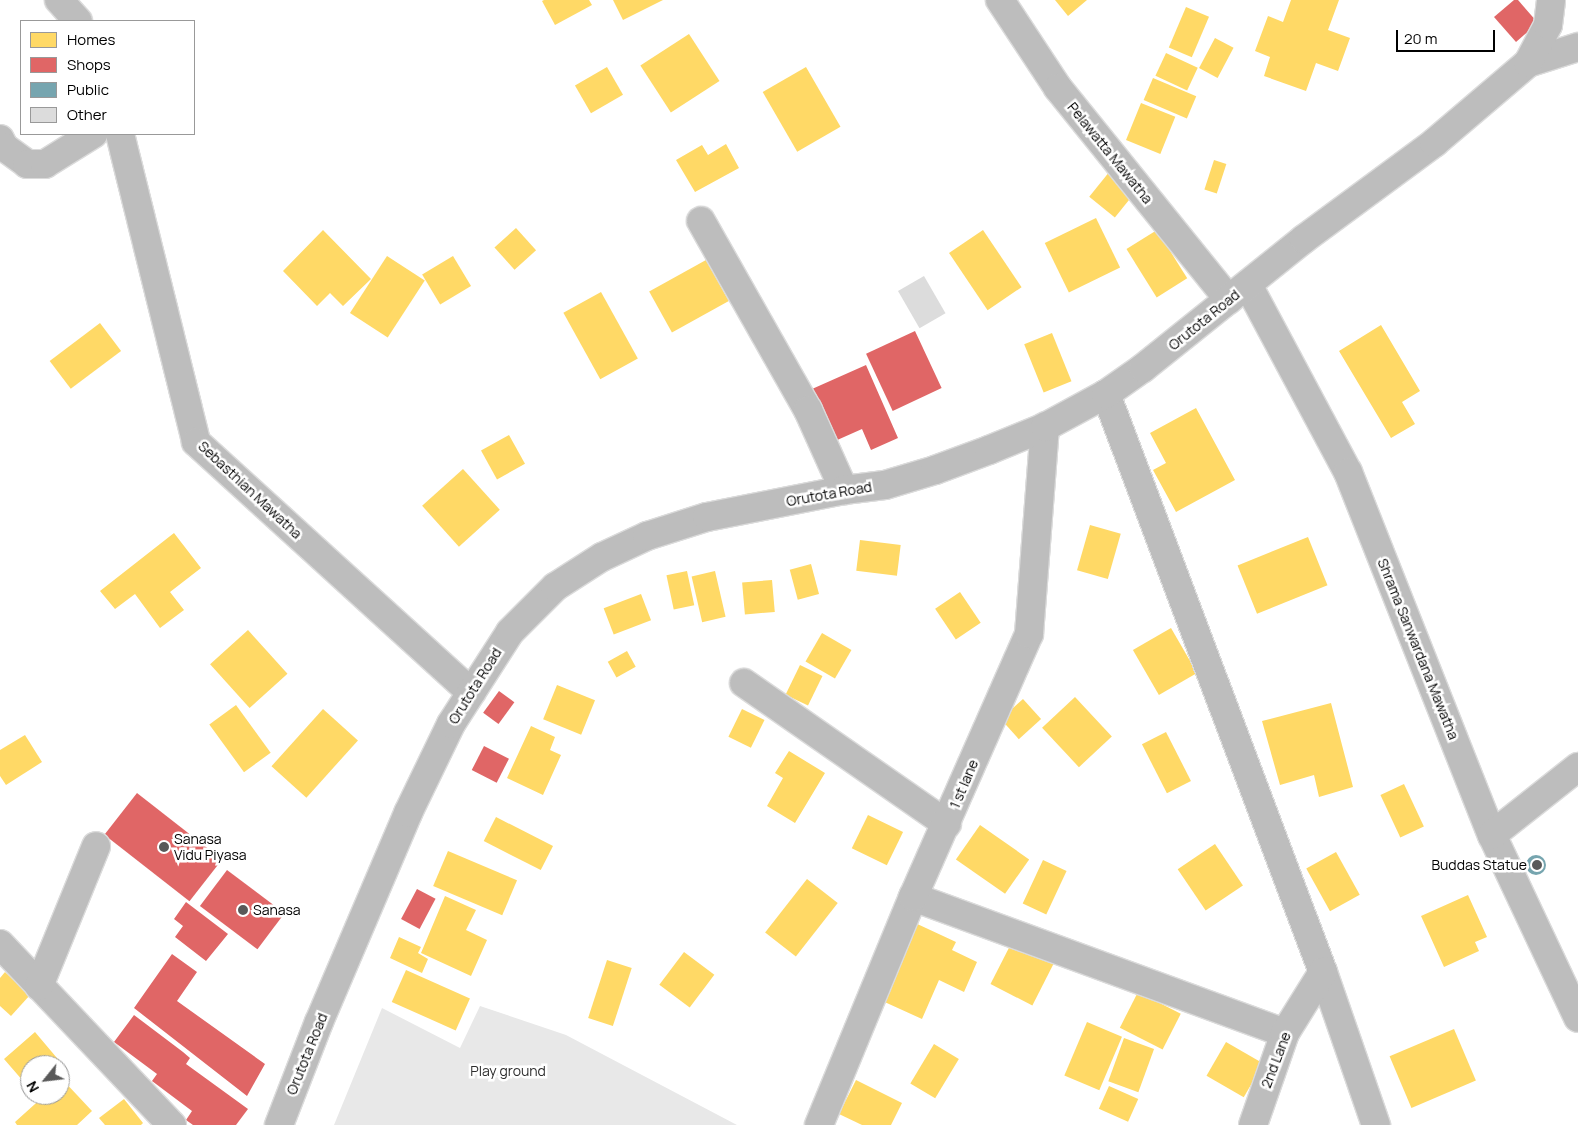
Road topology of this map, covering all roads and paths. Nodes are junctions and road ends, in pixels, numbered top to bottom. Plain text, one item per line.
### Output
1 (59, 0) edge
2 (1000, 0) edge
3 (1551, 0) edge
4 (77, 20) edge
5 (1578, 46) edge
6 (1528, 63) junction
7 (91, 135) edge
8 (120, 135) edge
9 (0, 139) edge
10 (701, 221) dead end
11 (1238, 292) junction
12 (1106, 394) junction
13 (1044, 427) junction
14 (844, 490) junction
15 (744, 683) dead end
16 (471, 692) junction
17 (1578, 767) edge
18 (947, 824) junction
19 (1492, 835) junction
20 (96, 846) dead end
21 (913, 897) junction
22 (0, 944) edge
23 (1322, 972) junction
24 (39, 986) junction
25 (1578, 1018) edge
26 (1285, 1033) junction
27 (172, 1125) edge
28 (279, 1125) edge
29 (819, 1125) edge
30 (1253, 1125) edge
31 (1376, 1125) edge

1 - 4 street
2 - 11 street, Pelawatta Mawatha
3 - 6 street, Orutota Road
5 - 6 street
6 - 11 street, Orutota Road
7 - 9 street
8 - 16 street, Sebasthian Mawatha
10 - 14 street
11 - 12 street, Orutota Road
11 - 19 street, Shrama Sanwardana Mawatha
12 - 13 street, Orutota Road
12 - 23 street
13 - 14 street, Orutota Road
13 - 18 street, 1 st lane
14 - 16 street, Orutota Road
15 - 18 street
16 - 28 street, Orutota Road
17 - 19 street
18 - 21 street, 1 st lane
19 - 25 street, Shrama Sanwardana Mawatha
20 - 24 street
21 - 26 street
21 - 29 street, 1 st lane
22 - 24 street
23 - 26 street, 2nd Lane
23 - 31 street
24 - 27 street
26 - 30 street, 2nd Lane

